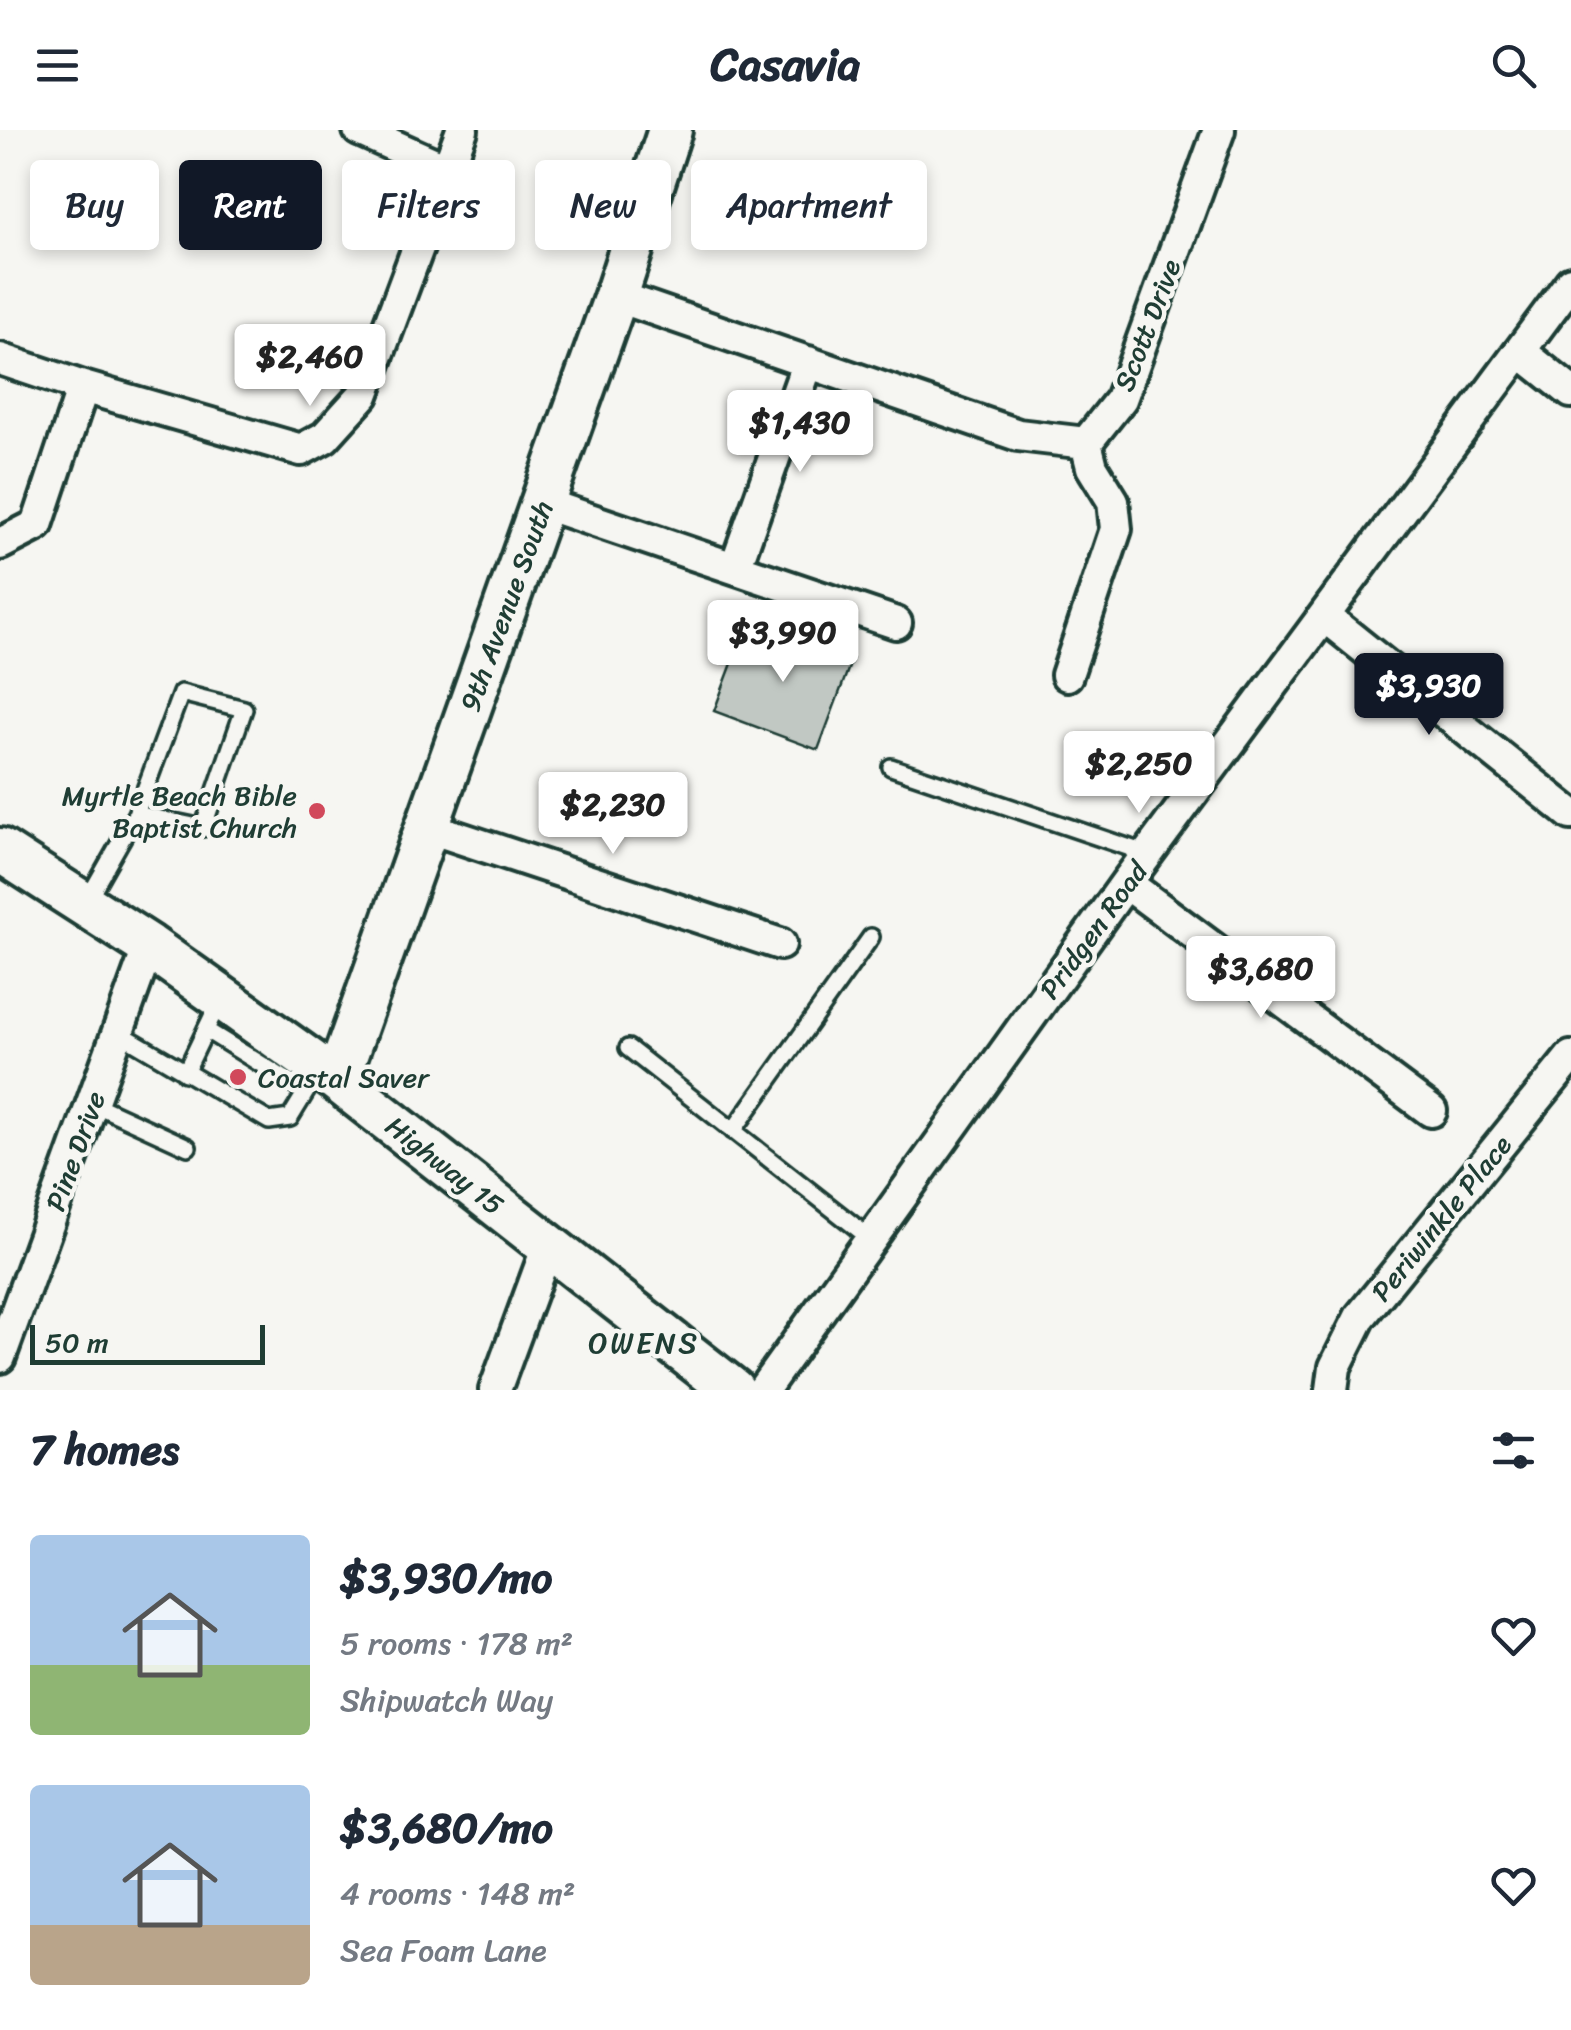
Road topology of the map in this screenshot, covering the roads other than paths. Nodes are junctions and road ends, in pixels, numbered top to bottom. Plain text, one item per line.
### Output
1 (359, 130) edge
2 (462, 130) edge
3 (670, 130) edge
4 (1218, 130) edge
5 (426, 160) edge
6 (452, 160) edge
7 (418, 250) edge
8 (1571, 282) edge
9 (616, 296) junction
10 (1521, 352) junction
11 (0, 360) edge
12 (808, 362) junction
13 (83, 387) junction
14 (1571, 392) edge
15 (1086, 443) junction
16 (542, 504) junction
17 (0, 544) edge
18 (735, 568) junction
19 (1324, 616) junction
20 (896, 623) dead end
21 (1067, 675) dead end
22 (891, 767) dead end
23 (136, 814) junction
24 (1571, 814) edge
25 (427, 827) junction
26 (0, 850) edge
27 (1148, 854) junction
28 (1126, 883) junction
29 (85, 904) junction
30 (871, 936) dead end
31 (780, 944) dead end
32 (149, 946) junction
33 (214, 1013) junction
34 (118, 1032) junction
35 (628, 1048) dead end
36 (1571, 1058) edge
37 (186, 1073) junction
38 (321, 1080) junction
39 (92, 1103) junction
40 (1431, 1111) dead end
41 (733, 1131) junction
42 (188, 1147) dead end
43 (871, 1239) junction
44 (548, 1246) junction
45 (0, 1357) edge
46 (495, 1390) edge
47 (733, 1390) edge
48 (763, 1390) edge
49 (1332, 1390) edge

1 - 5 street
2 - 6 street
3 - 9 street, 9th Avenue South
4 - 15 street, Scott Drive
7 - 13 street
8 - 10 street, Pridgen Road
9 - 12 street
9 - 16 street, 9th Avenue South
10 - 14 street
10 - 19 street, Pridgen Road
11 - 13 street
12 - 15 street
12 - 18 street
13 - 17 street
15 - 21 street
16 - 18 street
16 - 25 street, 9th Avenue South
18 - 20 street
19 - 24 street
19 - 27 street, Pridgen Road
22 - 27 lane
23 - 23 lane
23 - 29 lane
25 - 31 street
25 - 38 street, 9th Avenue South
26 - 29 street, Highway 15
27 - 28 street, Pridgen Road
28 - 40 street
28 - 43 street, Pridgen Road
29 - 32 street, Highway 15
30 - 41 lane
32 - 33 street, Highway 15
32 - 34 street, Pine Drive
33 - 37 lane
33 - 38 street, Highway 15
34 - 37 lane
34 - 39 street, Pine Drive
35 - 41 lane
36 - 49 street, Periwinkle Place
37 - 38 lane
38 - 44 street, Highway 15
39 - 42 lane
39 - 45 street, Pine Drive
41 - 43 lane
43 - 48 street, Pridgen Road
44 - 46 street
44 - 47 street, Highway 15

